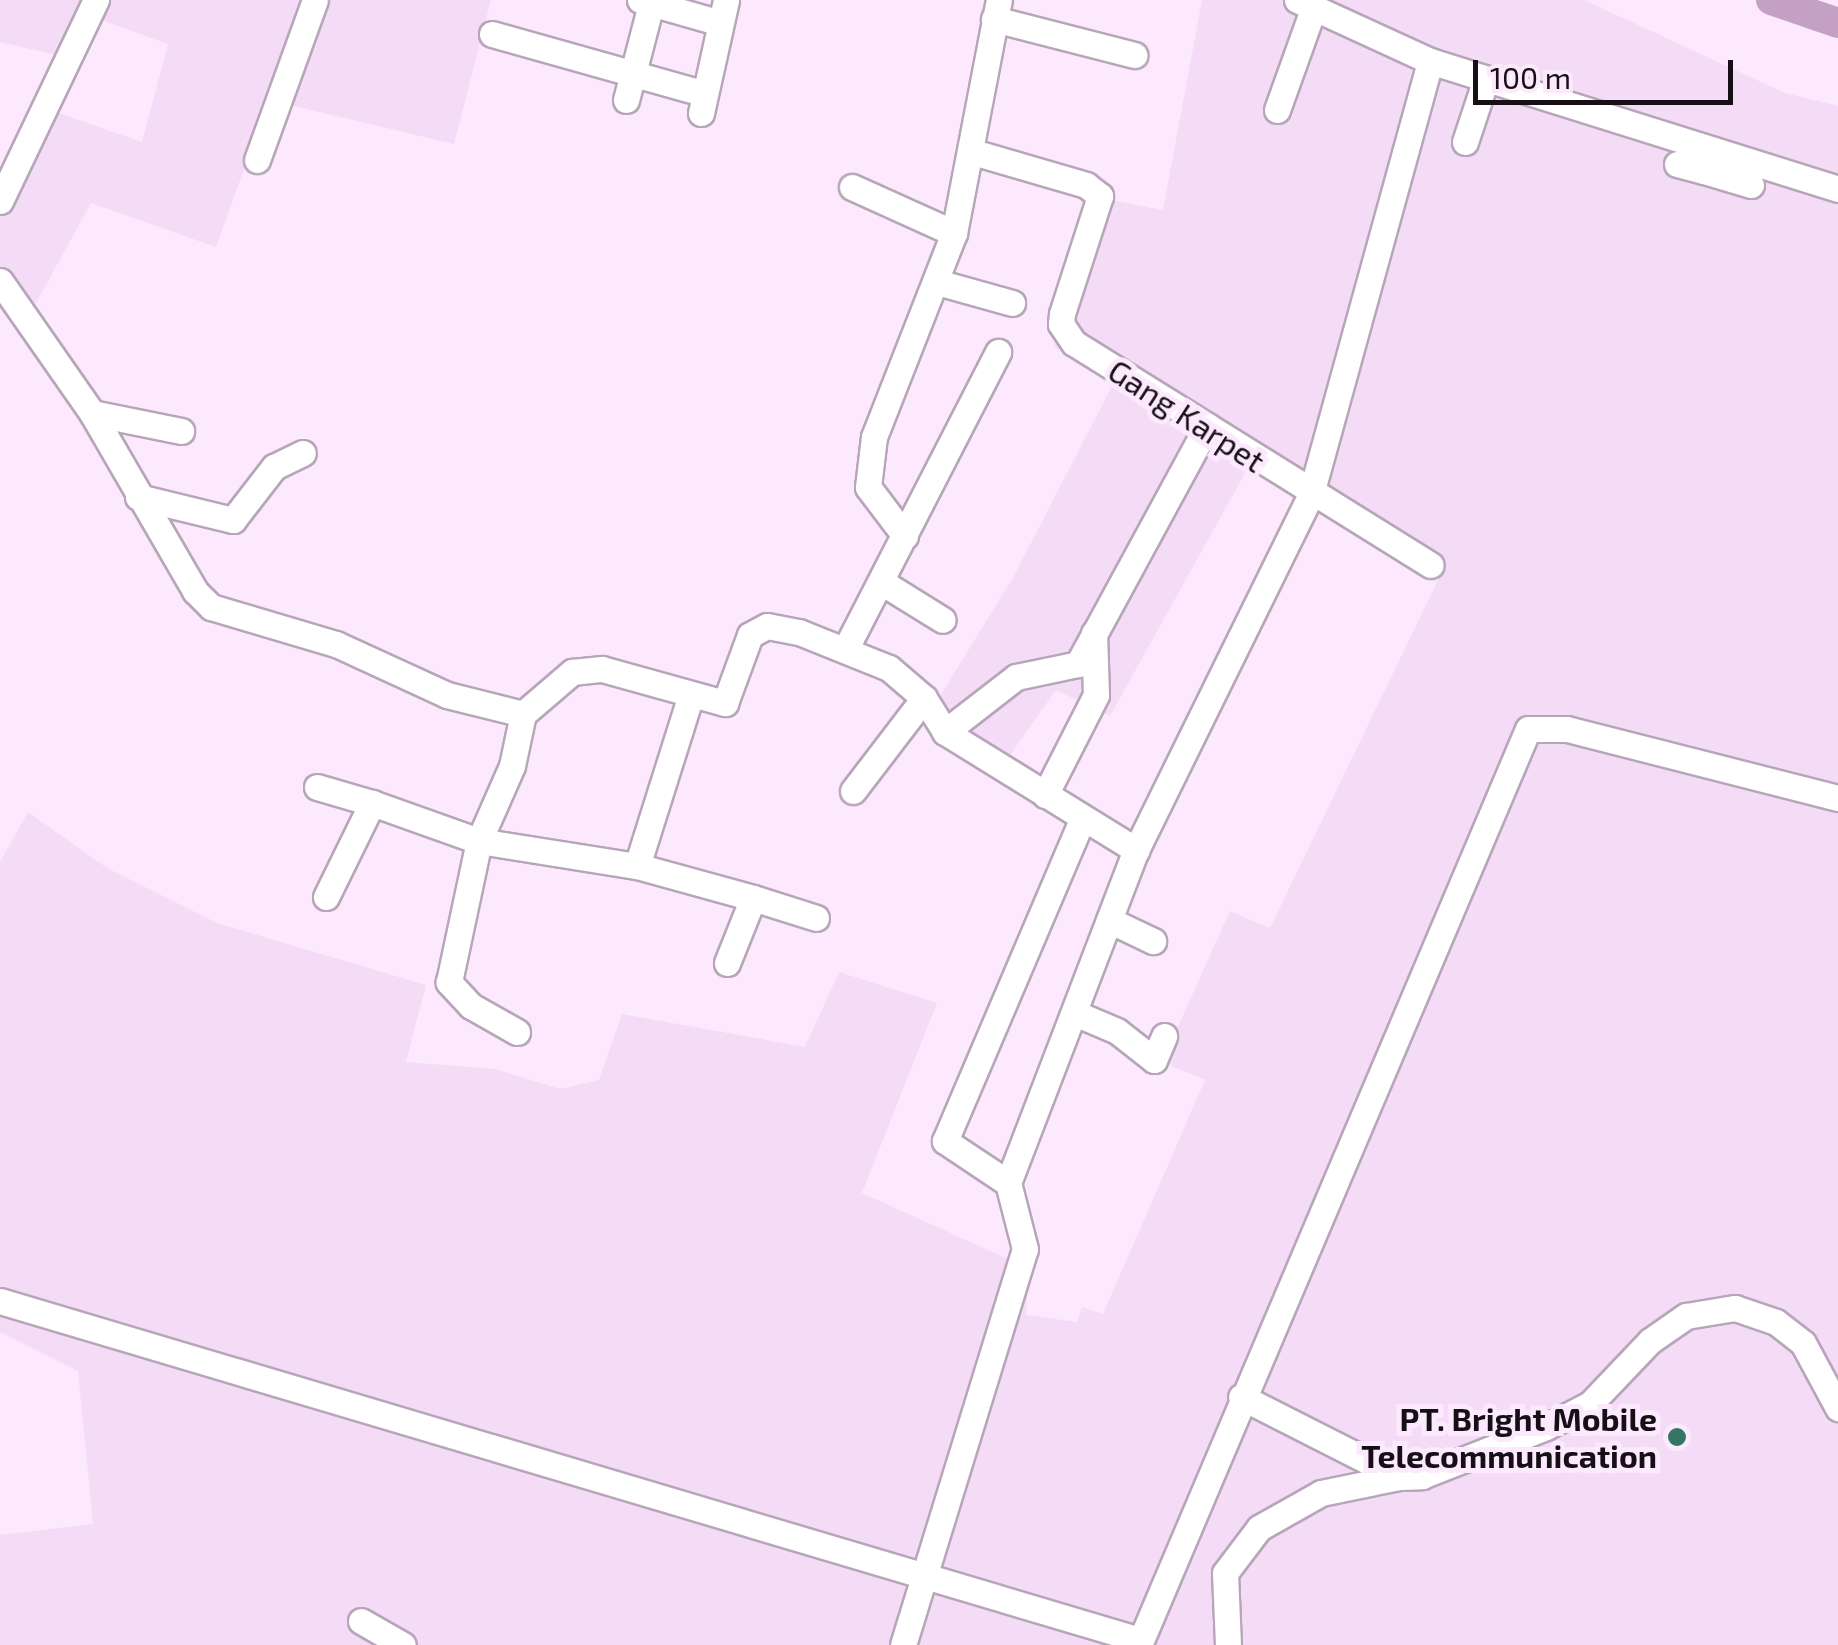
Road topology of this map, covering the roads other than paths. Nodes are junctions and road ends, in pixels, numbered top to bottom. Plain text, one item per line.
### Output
1 (96, 0) edge
2 (315, 0) edge
3 (648, 1) edge
4 (1304, 6) edge
5 (996, 9) edge
6 (718, 10) edge
7 (492, 34) dead end
8 (1134, 54) dead end
9 (1430, 61) junction
10 (1486, 79) junction
11 (629, 88) junction
12 (1277, 110) dead end
13 (1465, 142) dead end
14 (973, 152) junction
15 (9, 159) edge
16 (256, 160) dead end
17 (1708, 161) junction
18 (1677, 164) dead end
19 (1751, 185) dead end
20 (852, 186) dead end
21 (1838, 188) edge
22 (0, 200) edge
23 (954, 234) junction
24 (0, 281) edge
25 (937, 282) junction
26 (1012, 303) dead end
27 (998, 352) dead end
28 (92, 413) junction
29 (1207, 426) junction
30 (181, 431) dead end
31 (303, 453) dead end
32 (1311, 494) junction
33 (138, 497) junction
34 (905, 536) junction
35 (1430, 565) dead end
36 (884, 583) junction
37 (943, 620) dead end
38 (1094, 633) junction
39 (846, 648) junction
40 (924, 698) junction
41 (705, 699) junction
42 (523, 714) junction
43 (945, 732) junction
44 (317, 787) dead end
45 (853, 791) dead end
46 (1045, 795) junction
47 (1838, 798) edge
48 (372, 803) junction
49 (1084, 818) junction
50 (479, 841) junction
51 (1136, 850) junction
52 (636, 866) junction
53 (326, 897) dead end
54 (753, 898) junction
55 (816, 918) dead end
56 (1109, 920) junction
57 (1153, 940) dead end
58 (726, 963) dead end
59 (1077, 1014) junction
60 (517, 1032) dead end
61 (1164, 1036) dead end
62 (1008, 1183) junction
63 (0, 1301) edge
64 (1240, 1397) junction
65 (1838, 1408) edge
66 (1399, 1478) junction
67 (924, 1576) junction
68 (361, 1621) dead end
69 (1139, 1642) edge
70 (403, 1645) edge
71 (903, 1645) edge
72 (1228, 1645) edge

1 - 15 street
2 - 16 street
3 - 6 street
3 - 11 street
4 - 9 street
4 - 12 street
5 - 8 street
5 - 14 street
6 - 11 street
7 - 11 street
9 - 10 street
9 - 32 street
10 - 13 street
10 - 17 street
14 - 23 street
14 - 29 street, Gang Karpet
15 - 22 street
17 - 18 street
17 - 19 street
17 - 21 street
20 - 23 street
23 - 25 street
24 - 28 street
25 - 26 street
25 - 34 street
27 - 34 street
28 - 30 street
28 - 33 street
29 - 32 street, Gang Karpet
29 - 38 street
31 - 33 street
32 - 35 street, Gang Karpet
32 - 51 street
33 - 42 street
34 - 36 street
36 - 37 street
36 - 39 street
38 - 43 street
38 - 46 street
39 - 40 street
39 - 41 street
40 - 43 street
40 - 45 street
41 - 42 street
41 - 52 street
42 - 50 street
43 - 46 street
44 - 48 street
46 - 49 street
47 - 64 street
48 - 50 street
48 - 53 street
49 - 51 street
49 - 62 street
50 - 52 street
50 - 60 street
51 - 56 street
52 - 54 street
54 - 55 street
54 - 58 street
56 - 57 street
56 - 59 street
59 - 61 street
59 - 62 street
62 - 67 street
63 - 67 street
64 - 66 street
64 - 69 street
65 - 66 street
66 - 72 street
67 - 69 street
67 - 71 street
68 - 70 street

